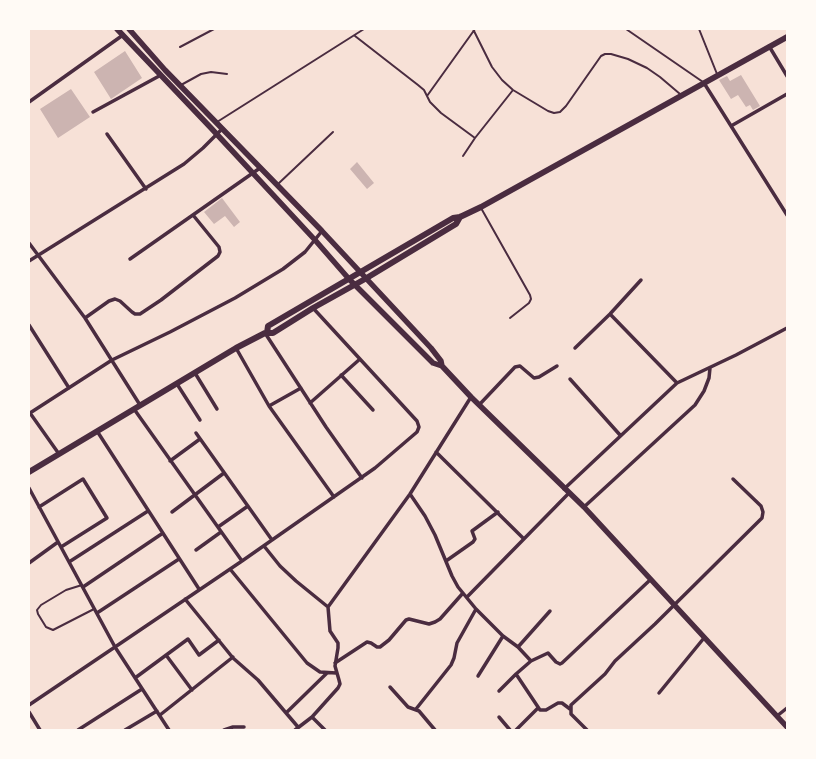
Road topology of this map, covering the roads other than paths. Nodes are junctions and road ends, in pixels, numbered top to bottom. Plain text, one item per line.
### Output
1 (117, 29) edge
2 (129, 29) edge
3 (214, 29) edge
4 (364, 29) edge
5 (474, 29) edge
6 (626, 29) edge
7 (699, 29) edge
8 (123, 35) junction
9 (355, 36) junction
10 (787, 37) edge
11 (770, 46) junction
12 (180, 47) dead end
13 (226, 74) dead end
14 (160, 75) junction
15 (718, 75) junction
16 (787, 76) edge
17 (704, 83) junction
18 (180, 85) junction
19 (514, 90) junction
20 (787, 94) edge
21 (682, 95) junction
22 (427, 96) junction
23 (29, 102) edge
24 (93, 112) dead end
25 (216, 122) junction
26 (731, 126) junction
27 (222, 129) junction
28 (333, 132) dead end
29 (107, 134) dead end
30 (216, 134) junction
31 (475, 138) junction
32 (463, 156) dead end
33 (260, 168) junction
34 (252, 173) junction
35 (277, 185) junction
36 (146, 189) junction
37 (481, 207) junction
38 (193, 215) junction
39 (787, 215) edge
40 (460, 217) junction
41 (322, 232) junction
42 (315, 240) junction
43 (29, 243) edge
44 (38, 255) junction
45 (130, 259) dead end
46 (29, 261) edge
47 (360, 273) junction
48 (349, 279) junction
49 (365, 279) junction
50 (641, 280) dead end
51 (354, 285) junction
52 (313, 308) junction
53 (610, 314) junction
54 (85, 318) junction
55 (510, 318) dead end
56 (29, 325) edge
57 (786, 330) edge
58 (266, 333) junction
59 (236, 348) junction
60 (575, 348) dead end
61 (360, 359) junction
62 (112, 360) junction
63 (442, 366) junction
64 (557, 366) dead end
65 (710, 368) junction
66 (196, 373) junction
67 (341, 375) junction
68 (570, 379) dead end
69 (677, 382) junction
70 (177, 384) junction
71 (69, 388) junction
72 (301, 388) junction
73 (471, 397) junction
74 (310, 403) junction
75 (140, 405) junction
76 (479, 405) junction
77 (269, 406) junction
78 (134, 409) junction
79 (217, 409) dead end
80 (373, 410) dead end
81 (30, 412) edge
82 (200, 420) dead end
83 (97, 431) junction
84 (196, 433) dead end
85 (620, 436) junction
86 (200, 439) junction
87 (57, 451) junction
88 (436, 452) junction
89 (170, 461) junction
90 (29, 472) edge
91 (224, 473) junction
92 (362, 478) junction
93 (733, 479) dead end
94 (29, 488) edge
95 (567, 491) junction
96 (410, 494) junction
97 (195, 495) junction
98 (334, 497) junction
99 (39, 506) junction
100 (248, 506) junction
101 (584, 507) junction
102 (148, 511) junction
103 (172, 512) dead end
104 (498, 512) junction
105 (218, 527) junction
106 (221, 532) junction
107 (163, 533) junction
108 (524, 539) junction
109 (272, 540) junction
110 (58, 542) junction
111 (264, 546) junction
112 (61, 547) junction
113 (196, 550) dead end
114 (179, 559) junction
115 (242, 561) junction
116 (446, 561) junction
117 (70, 562) junction
118 (29, 563) edge
119 (230, 569) junction
120 (650, 580) junction
121 (82, 586) junction
122 (199, 590) junction
123 (463, 593) junction
124 (467, 598) junction
125 (185, 599) junction
126 (674, 606) junction
127 (328, 607) junction
128 (95, 608) junction
129 (476, 609) junction
130 (550, 611) dead end
131 (97, 613) junction
132 (503, 636) junction
133 (704, 638) junction
134 (219, 640) junction
135 (116, 646) junction
136 (518, 647) junction
137 (166, 655) junction
138 (233, 657) junction
139 (531, 661) junction
140 (335, 663) junction
141 (336, 672) junction
142 (327, 673) junction
143 (516, 674) junction
144 (478, 676) dead end
145 (136, 678) junction
146 (390, 687) dead end
147 (142, 689) junction
148 (192, 690) junction
149 (499, 692) dead end
150 (659, 693) dead end
151 (29, 705) edge
152 (538, 708) junction
153 (787, 708) edge
154 (416, 709) junction
155 (570, 709) junction
156 (157, 711) junction
157 (29, 712) edge
158 (286, 713) junction
159 (160, 715) junction
160 (312, 716) junction
161 (777, 716) junction
162 (499, 717) dead end
163 (244, 727) dead end
164 (787, 727) edge
165 (297, 729) edge
166 (40, 730) edge
167 (78, 730) edge
168 (126, 730) edge
169 (169, 730) edge
170 (224, 730) edge
171 (325, 730) edge
172 (435, 730) edge
173 (510, 730) edge
174 (516, 730) edge
175 (587, 730) edge

1 - 8 main road
2 - 18 main road
3 - 12 lane
4 - 9 lane
5 - 19 lane
5 - 22 lane
6 - 17 lane
7 - 15 lane
8 - 14 main road
8 - 23 street
9 - 22 lane
9 - 25 lane
10 - 11 highway
11 - 15 highway
11 - 16 street
13 - 18 lane
14 - 24 street
14 - 30 main road
15 - 17 highway
17 - 21 highway
17 - 26 street
18 - 25 main road
19 - 21 lane
19 - 31 lane
20 - 26 street
21 - 37 highway
22 - 31 lane
25 - 27 main road
26 - 39 street
27 - 30 street
27 - 33 main road
28 - 35 lane
29 - 36 street
30 - 34 main road
30 - 36 street
31 - 32 lane
33 - 34 street
33 - 35 main road
34 - 38 street
34 - 42 main road
35 - 41 main road
36 - 44 street
37 - 40 highway
37 - 55 lane
38 - 45 street
38 - 54 street
40 - 47 highway
40 - 49 highway
41 - 42 street
41 - 47 main road
42 - 48 main road
42 - 62 street
43 - 44 street
44 - 46 street
44 - 54 street
47 - 48 highway
47 - 49 main road
48 - 51 main road
48 - 58 highway
49 - 51 highway
49 - 63 main road
50 - 53 street
51 - 52 highway
51 - 63 main road
52 - 58 highway
52 - 61 street
53 - 60 street
53 - 69 street
54 - 62 street
56 - 71 street
57 - 65 street
58 - 59 highway
58 - 72 street
59 - 66 highway
59 - 77 street
61 - 67 street
61 - 92 street
62 - 71 street
62 - 75 street
63 - 73 main road
64 - 76 street
65 - 69 street
65 - 101 street
66 - 70 highway
66 - 79 street
67 - 74 street
67 - 80 street
68 - 85 street
69 - 85 street
70 - 75 highway
70 - 82 street
71 - 81 street
72 - 74 street
72 - 77 street
73 - 76 main road
73 - 88 street
74 - 92 street
75 - 78 highway
76 - 95 main road
77 - 98 street
78 - 83 highway
78 - 89 street
81 - 87 street
83 - 87 highway
83 - 102 street
84 - 86 street
85 - 95 street
86 - 89 street
86 - 91 street
87 - 90 highway
88 - 96 street
88 - 104 street
89 - 97 street
91 - 97 street
91 - 100 street
92 - 98 street
93 - 126 street
94 - 99 street
95 - 101 main road
95 - 108 street
96 - 116 street
96 - 127 street
97 - 103 street
97 - 105 street
98 - 109 street
99 - 110 street
99 - 112 street
100 - 105 street
100 - 109 street
101 - 120 main road
102 - 107 street
102 - 117 street
104 - 108 street
104 - 116 street
105 - 106 street
106 - 113 street
106 - 115 street
107 - 114 street
107 - 121 street
108 - 124 street
109 - 111 street
110 - 112 street
110 - 118 street
111 - 115 street
111 - 127 street
112 - 117 street
114 - 122 street
114 - 131 street
115 - 119 street
116 - 123 street
117 - 121 street
119 - 122 street
119 - 142 street
120 - 126 main road
120 - 139 street
121 - 128 street
121 - 128 lane
122 - 125 street
123 - 124 street
123 - 140 street
124 - 129 street
125 - 134 street
125 - 135 street
126 - 133 main road
126 - 155 street
127 - 140 street
128 - 131 street
129 - 132 street
129 - 154 street
130 - 136 street
131 - 135 street
132 - 136 street
132 - 144 street
133 - 150 street
133 - 161 main road
134 - 137 street
134 - 138 street
135 - 145 street
135 - 151 street
136 - 139 street
137 - 145 street
137 - 148 street
138 - 148 street
138 - 158 street
139 - 143 street
140 - 141 street
141 - 142 street
141 - 160 street
142 - 158 street
143 - 149 street
143 - 152 street
145 - 147 street
146 - 154 street
147 - 156 street
147 - 167 street
148 - 159 street
152 - 155 street
152 - 174 street
153 - 161 street
154 - 172 street
155 - 175 street
156 - 159 street
156 - 168 street
157 - 166 street
158 - 165 street
159 - 169 street
160 - 165 street
160 - 171 street
161 - 164 main road
162 - 173 street
163 - 170 street

